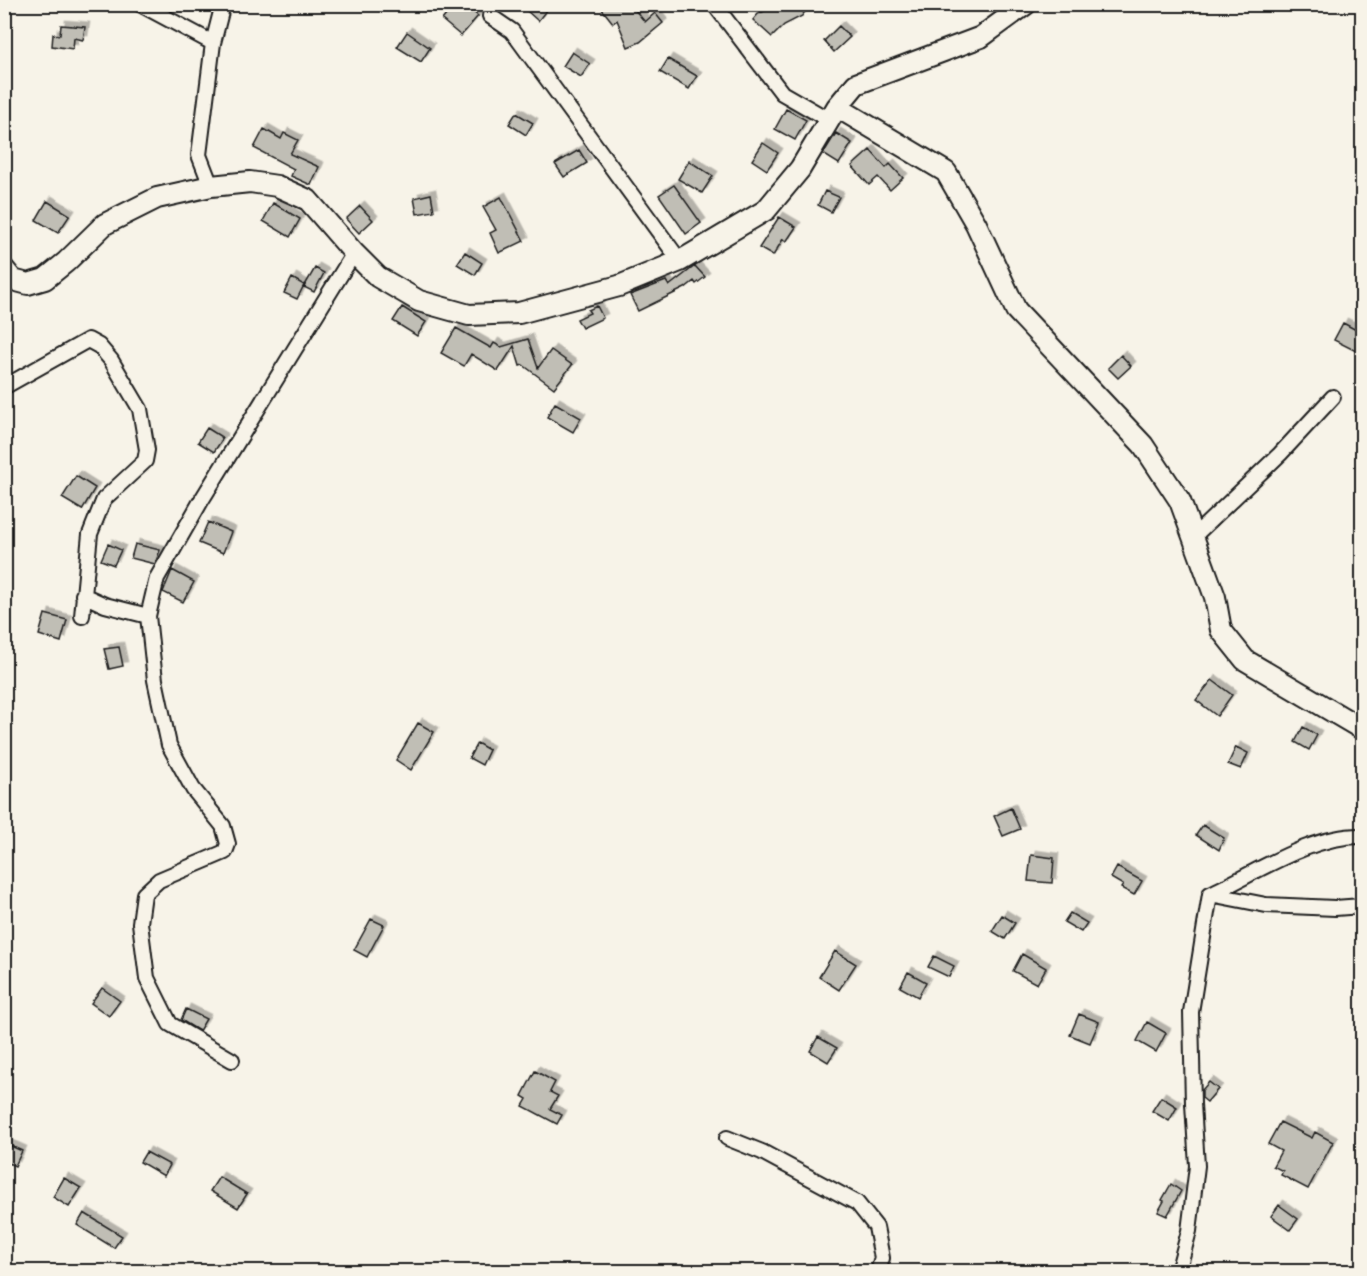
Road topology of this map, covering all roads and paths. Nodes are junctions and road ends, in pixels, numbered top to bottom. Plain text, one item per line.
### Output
1 (140, 4) edge
2 (223, 4) edge
3 (714, 4) edge
4 (1026, 4) edge
5 (490, 16) dead end
6 (213, 43) junction
7 (833, 113) junction
8 (212, 186) junction
9 (354, 253) junction
10 (680, 261) junction
11 (4, 268) edge
12 (4, 387) edge
13 (1333, 397) dead end
14 (1193, 537) junction
15 (83, 595) junction
16 (82, 616) dead end
17 (148, 616) junction
18 (1362, 729) edge
19 (1362, 836) edge
20 (1210, 894) junction
21 (1362, 906) edge
22 (231, 1060) dead end
23 (727, 1138) dead end
24 (878, 1272) edge
25 (1178, 1272) edge

1 - 6 street
2 - 6 street
3 - 7 street
4 - 7 main road
5 - 10 street
6 - 8 street
7 - 10 main road
7 - 14 main road
8 - 9 main road
8 - 11 main road
9 - 10 main road
9 - 17 street
12 - 15 street
13 - 14 street
14 - 18 main road
15 - 16 street
15 - 17 street
17 - 22 street
19 - 20 street
20 - 21 street
20 - 25 street
23 - 24 street

